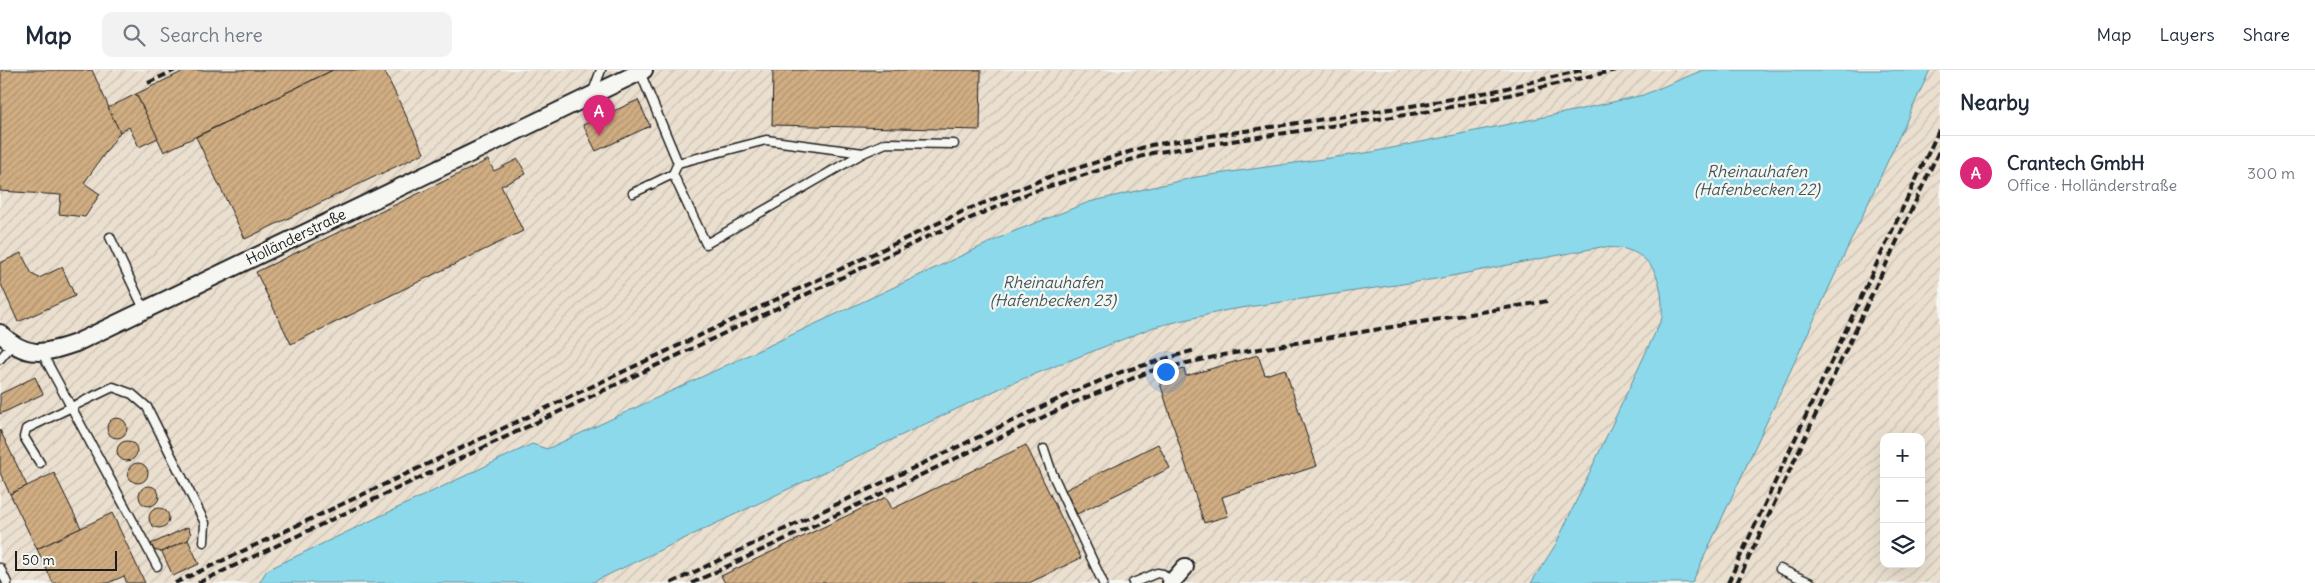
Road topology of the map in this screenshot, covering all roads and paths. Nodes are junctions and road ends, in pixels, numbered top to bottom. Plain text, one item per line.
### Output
1 (601, 70) edge
2 (642, 71) edge
3 (591, 95) junction
4 (954, 144) dead end
5 (863, 153) junction
6 (678, 163) junction
7 (673, 174) junction
8 (633, 193) dead end
9 (110, 237) dead end
10 (144, 309) junction
11 (6, 339) edge
12 (42, 352) junction
13 (0, 359) edge
14 (72, 408) junction
15 (1044, 450) dead end
16 (40, 464) dead end
17 (204, 542) dead end
18 (157, 566) dead end
19 (0, 568) edge
20 (1780, 569) dead end
21 (1175, 579) edge
22 (7, 583) edge
23 (1103, 583) edge
24 (1132, 583) edge
25 (1811, 583) edge

1 - 3 lane
2 - 3 street, Holländerstraße
2 - 6 lane
3 - 10 street, Holländerstraße
4 - 5 lane
5 - 6 lane
5 - 7 lane
6 - 7 lane
7 - 8 lane
9 - 10 lane
10 - 12 street, Holländerstraße
11 - 12 street, Holländerstraße
11 - 13 lane
12 - 14 lane
14 - 16 lane
14 - 17 lane
14 - 18 lane
15 - 23 lane
19 - 22 lane
20 - 25 lane
21 - 24 lane

